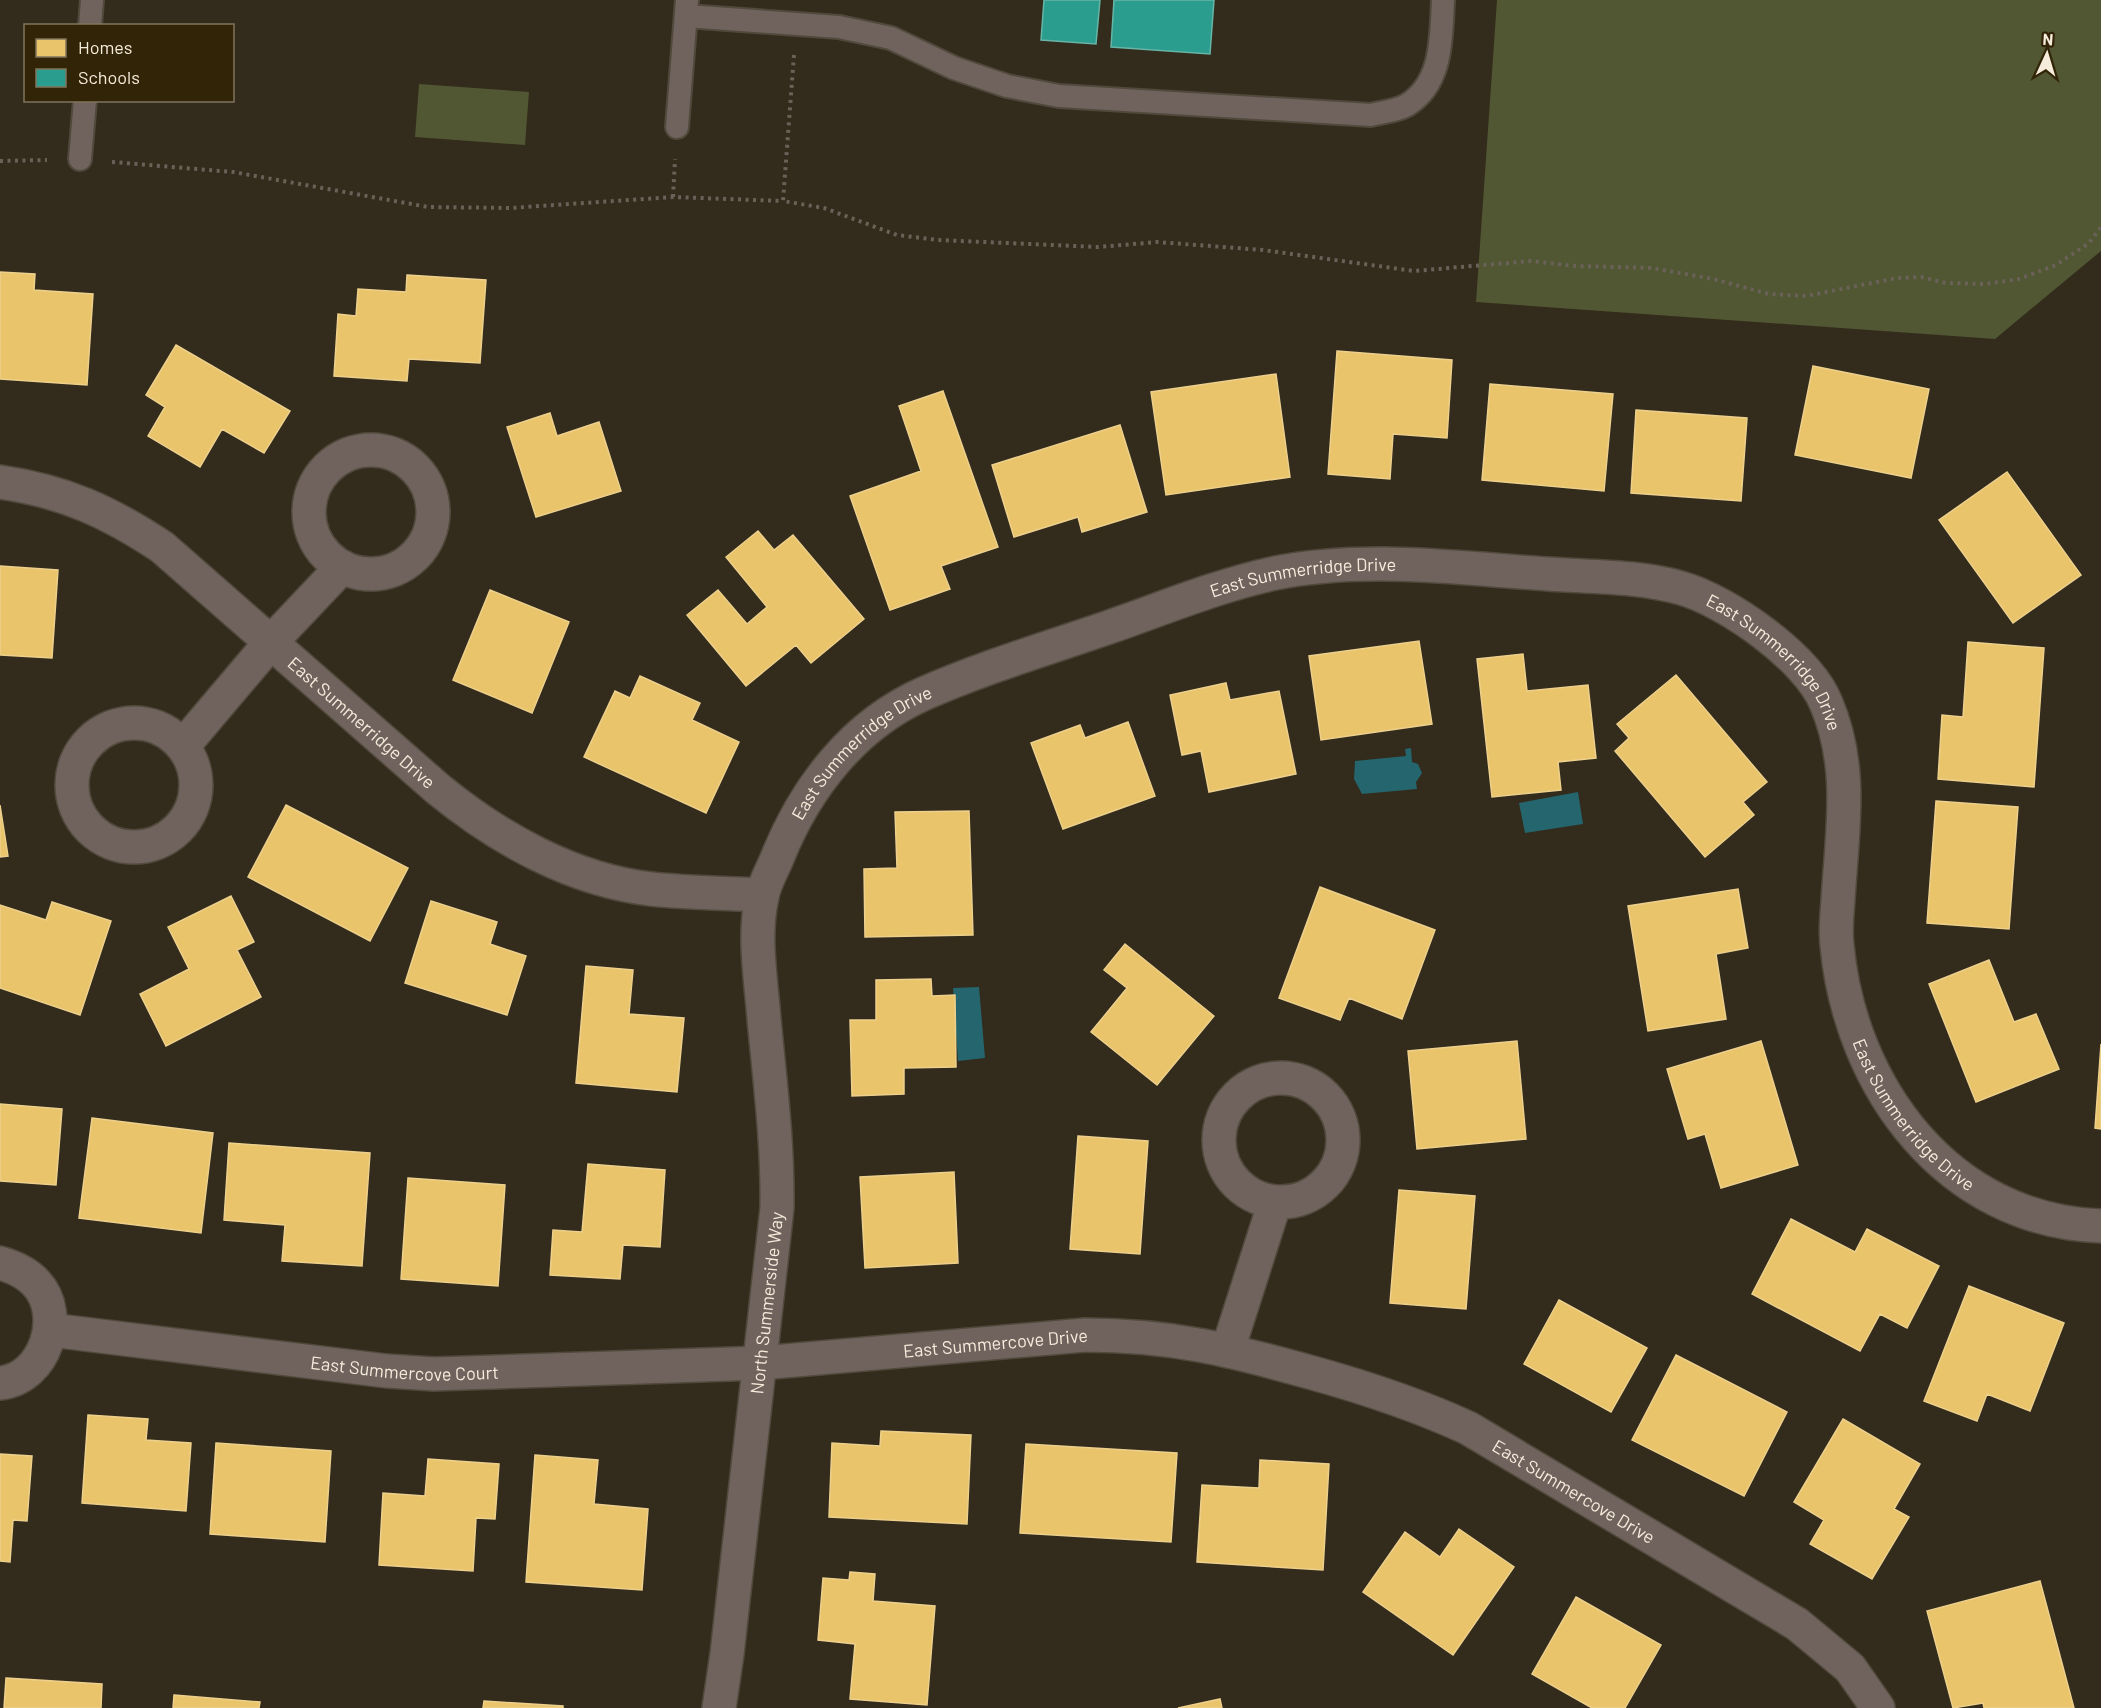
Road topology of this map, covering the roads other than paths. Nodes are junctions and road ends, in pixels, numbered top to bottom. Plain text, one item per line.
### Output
1 (92, 0) edge
2 (1443, 0) edge
3 (687, 8) edge
4 (90, 24) edge
5 (85, 102) edge
6 (678, 127) road end
7 (80, 159) road end
8 (0, 482) edge
9 (342, 567) dead end
10 (271, 642) junction
11 (183, 746) dead end
12 (762, 895) junction
13 (1275, 1202) dead end
14 (2101, 1226) edge
15 (0, 1263) edge
16 (51, 1330) junction
17 (1228, 1349) junction
18 (761, 1363) junction
19 (0, 1383) edge
20 (718, 1708) edge
21 (1878, 1708) edge

1 - 4 lane
2 - 3 lane
3 - 6 lane
5 - 7 lane
8 - 10 street, East Summerridge Drive
9 - 10 street, East Summerridge Drive
10 - 11 street, East Summerridge Drive
10 - 12 street, East Summerridge Drive
12 - 14 street, East Summerridge Drive
12 - 18 street, North Summerside Way
13 - 17 street
15 - 16 street
16 - 18 street, East Summercove Court
16 - 19 street
17 - 18 street, East Summercove Drive
17 - 21 street, East Summercove Drive
18 - 20 street, North Summerside Way

